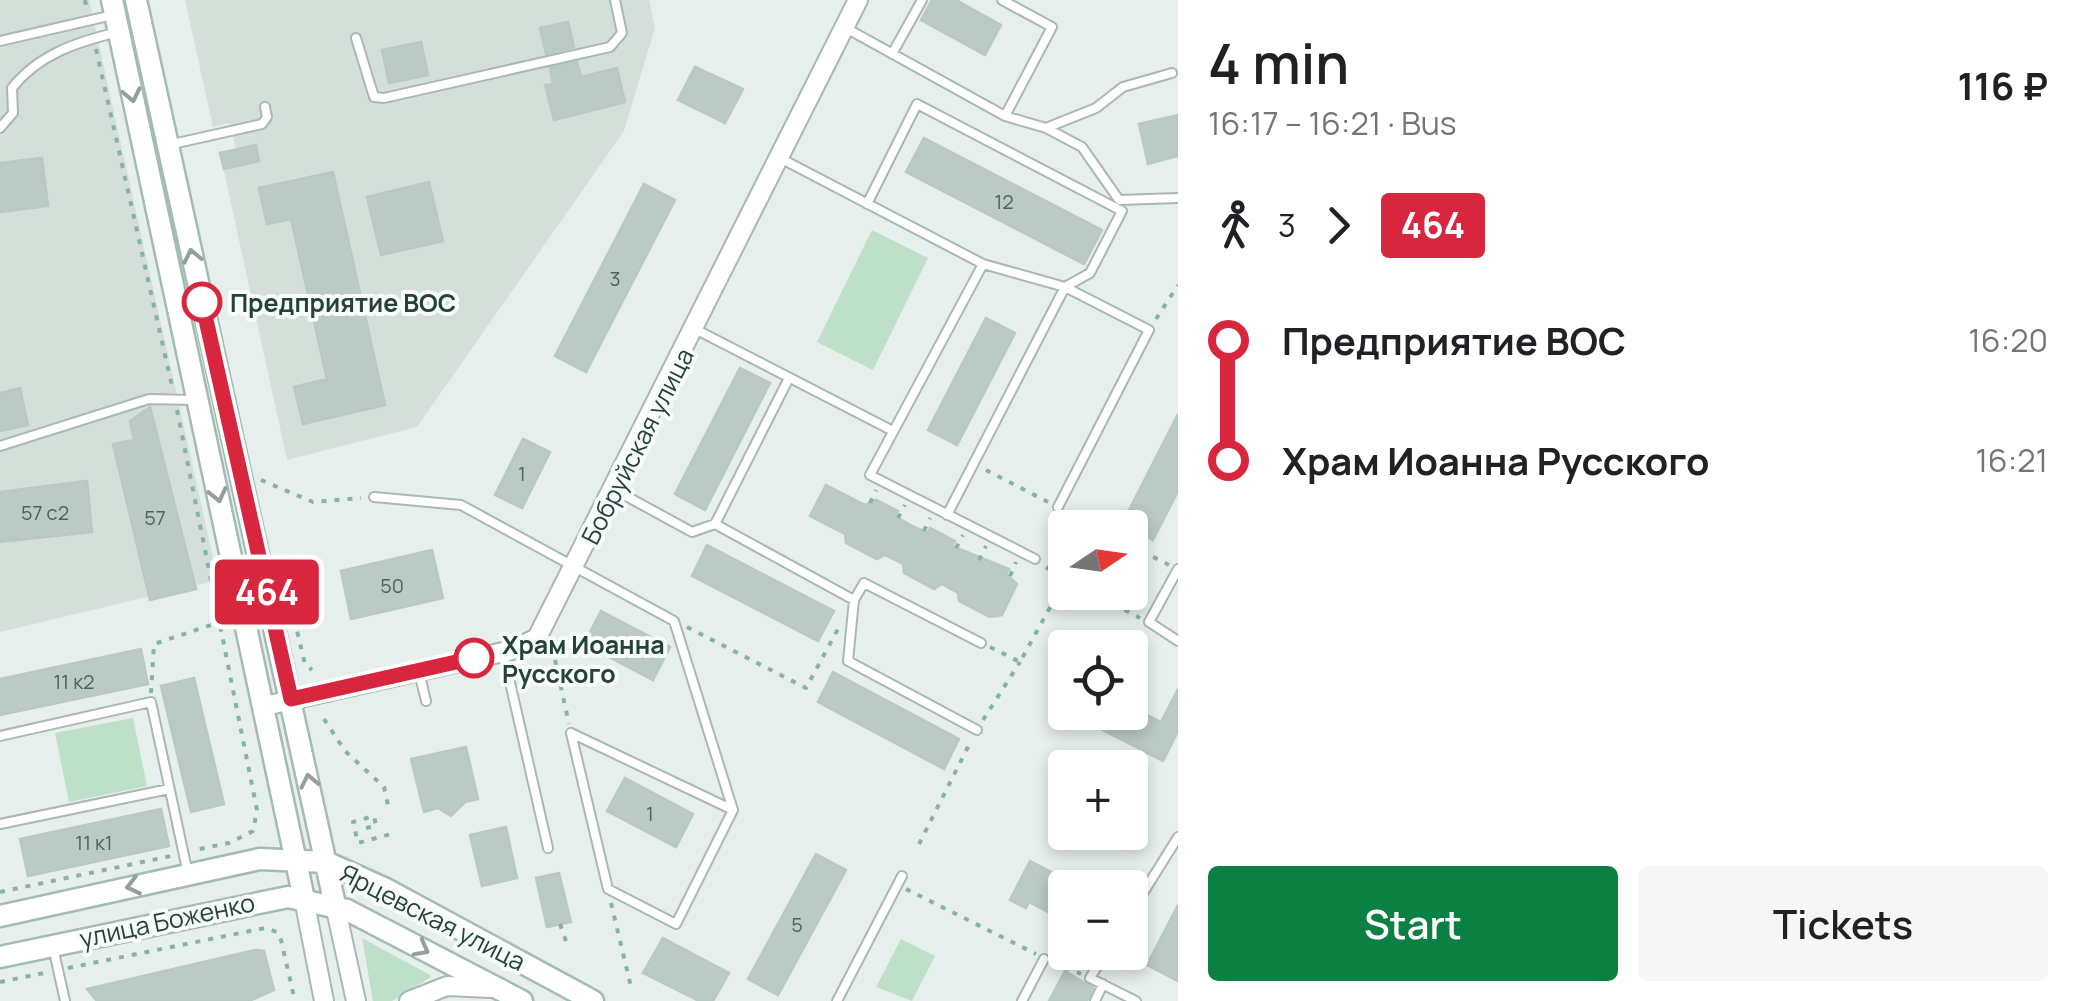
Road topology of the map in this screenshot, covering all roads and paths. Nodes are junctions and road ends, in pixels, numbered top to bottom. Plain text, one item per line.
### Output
1 (136, 0) edge
2 (615, 0) edge
3 (858, 0) edge
4 (922, 0) edge
5 (1002, 0) edge
6 (115, 16) edge
7 (844, 27) junction
8 (94, 38) junction
9 (356, 38) dead end
10 (0, 41) edge
11 (892, 54) junction
12 (1172, 73) dead end
13 (265, 107) dead end
14 (1004, 116) junction
15 (0, 128) edge
16 (1046, 128) junction
17 (168, 145) junction
18 (144, 150) junction
19 (778, 157) junction
20 (1178, 198) edge
21 (867, 204) junction
22 (982, 264) junction
23 (1178, 286) edge
24 (1065, 287) junction
25 (696, 329) junction
26 (1149, 330) junction
27 (789, 378) junction
28 (175, 399) junction
29 (196, 400) junction
30 (892, 431) junction
31 (0, 446) edge
32 (974, 464) junction
33 (261, 480) dead end
34 (615, 490) junction
35 (876, 490) dead end
36 (374, 497) joint
37 (870, 503) dead end
38 (905, 505) dead end
39 (1058, 507) junction
40 (1064, 510) edge
41 (947, 514) junction
42 (898, 518) dead end
43 (930, 518) dead end
44 (715, 524) junction
45 (924, 531) dead end
46 (963, 534) dead end
47 (986, 546) dead end
48 (956, 548) dead end
49 (1150, 555) edge
50 (1035, 559) joint
51 (978, 560) dead end
52 (1016, 562) dead end
53 (575, 567) junction
54 (1048, 568) edge
55 (1178, 569) edge
56 (1010, 576) dead end
57 (854, 600) junction
58 (1048, 609) edge
59 (1125, 610) edge
60 (674, 621) junction
61 (1149, 622) junction
62 (219, 623) junction
63 (1178, 642) edge
64 (981, 643) joint
65 (503, 652) junction
66 (555, 660) dead end
67 (1020, 662) junction
68 (418, 670) junction
69 (291, 699) junction
70 (426, 701) dead end
71 (151, 702) junction
72 (265, 706) junction
73 (324, 719) dead end
74 (977, 730) junction
75 (572, 733) junction
76 (0, 736) edge
77 (169, 789) junction
78 (389, 810) dead end
79 (733, 810) junction
80 (0, 824) edge
81 (366, 828) dead end
82 (396, 833) dead end
83 (1178, 837) edge
84 (919, 844) dead end
85 (548, 848) dead end
86 (297, 858) junction
87 (326, 862) junction
88 (185, 864) junction
89 (900, 880) joint
90 (1148, 885) edge
91 (608, 889) junction
92 (0, 892) edge
93 (304, 898) junction
94 (335, 906) junction
95 (0, 915) edge
96 (560, 924) dead end
97 (567, 944) dead end
98 (52, 946) junction
99 (0, 957) edge
100 (1044, 958) junction
101 (58, 970) junction
102 (1095, 970) edge
103 (1090, 978) junction
104 (0, 982) edge
105 (1103, 984) junction
106 (630, 987) dead end
107 (500, 990) junction
108 (65, 1001) edge
109 (295, 1001) edge
110 (324, 1001) edge
111 (356, 1001) edge
112 (410, 1001) edge
113 (522, 1001) edge
114 (594, 1001) edge
115 (837, 1001) edge
116 (1022, 1001) edge
117 (1094, 1001) edge
118 (1136, 1001) edge

1 - 17 main road
2 - 9 lane
3 - 7 street, Бобруйская улица
4 - 11 lane
5 - 14 lane
6 - 8 lane
6 - 10 lane
6 -> 18 main road
7 - 11 lane
7 - 19 street, Бобруйская улица
8 - 15 lane
8 - 28 path
11 - 14 lane
12 - 16 lane
13 - 17 lane
14 - 16 lane
16 - 20 lane
17 - 18 lane
69 -> 17 main road
18 - 29 main road
19 - 21 lane
19 - 25 street, Бобруйская улица
21 - 22 lane
21 - 24 lane
22 - 24 lane
22 - 30 lane
23 - 26 path
24 - 26 lane
24 - 32 lane
25 - 27 lane
25 - 34 street, Бобруйская улица
26 - 39 lane
27 - 30 lane
27 - 44 lane
28 - 29 lane
28 - 31 lane
28 - 62 path
29 -> 72 main road
30 - 41 lane
32 - 39 path
32 - 41 lane
33 - 36 path
34 - 44 lane
34 - 53 street, Бобруйская улица
35 - 37 path
36 - 53 lane
38 - 42 path
39 - 40 path
41 - 50 lane
43 - 45 path
44 - 57 lane
46 - 48 path
47 - 51 path
49 - 55 path
50 - 54 path
52 - 56 path
53 - 60 lane
53 - 65 street, Бобруйская улица
55 - 61 lane
57 - 60 path
57 - 64 lane
57 - 74 lane
58 - 67 path
59 - 61 path
60 - 79 lane
61 - 63 lane
62 - 71 path
62 - 88 path
64 - 67 path
65 - 68 street, Бобруйская улица
65 - 85 lane
66 - 75 path
67 - 74 path
68 - 69 street, Бобруйская улица
68 - 70 lane
69 - 72 street, Бобруйская улица
87 -> 69 main road
71 - 76 lane
71 - 77 lane
72 - 86 main road
73 - 78 path
74 - 84 path
75 - 79 lane
75 - 91 lane
77 - 80 lane
77 - 88 lane
79 - 91 lane
81 - 82 path
83 - 90 lane
86 - 87 main road, улица Боженко
86 - 88 main road, улица Боженко
86 - 93 main road
87 - 94 main road
87 - 114 main road, Ярцевская улица
88 - 92 path
88 -> 95 main road, улица Боженко
89 - 100 path
89 - 115 lane
91 - 106 path
93 - 94 main road, улица Боженко
93 - 98 main road, улица Боженко
93 - 110 street
94 -> 107 main road, Ярцевская улица
94 - 111 street
96 - 97 path
98 - 99 main road, улица Боженко
98 - 101 lane
100 - 103 path
100 - 116 lane
101 - 104 path
101 - 108 lane
101 - 109 path
102 - 103 lane
103 - 105 lane
105 - 117 lane
105 - 118 lane
107 - 112 street
107 - 113 main road, Ярцевская улица

